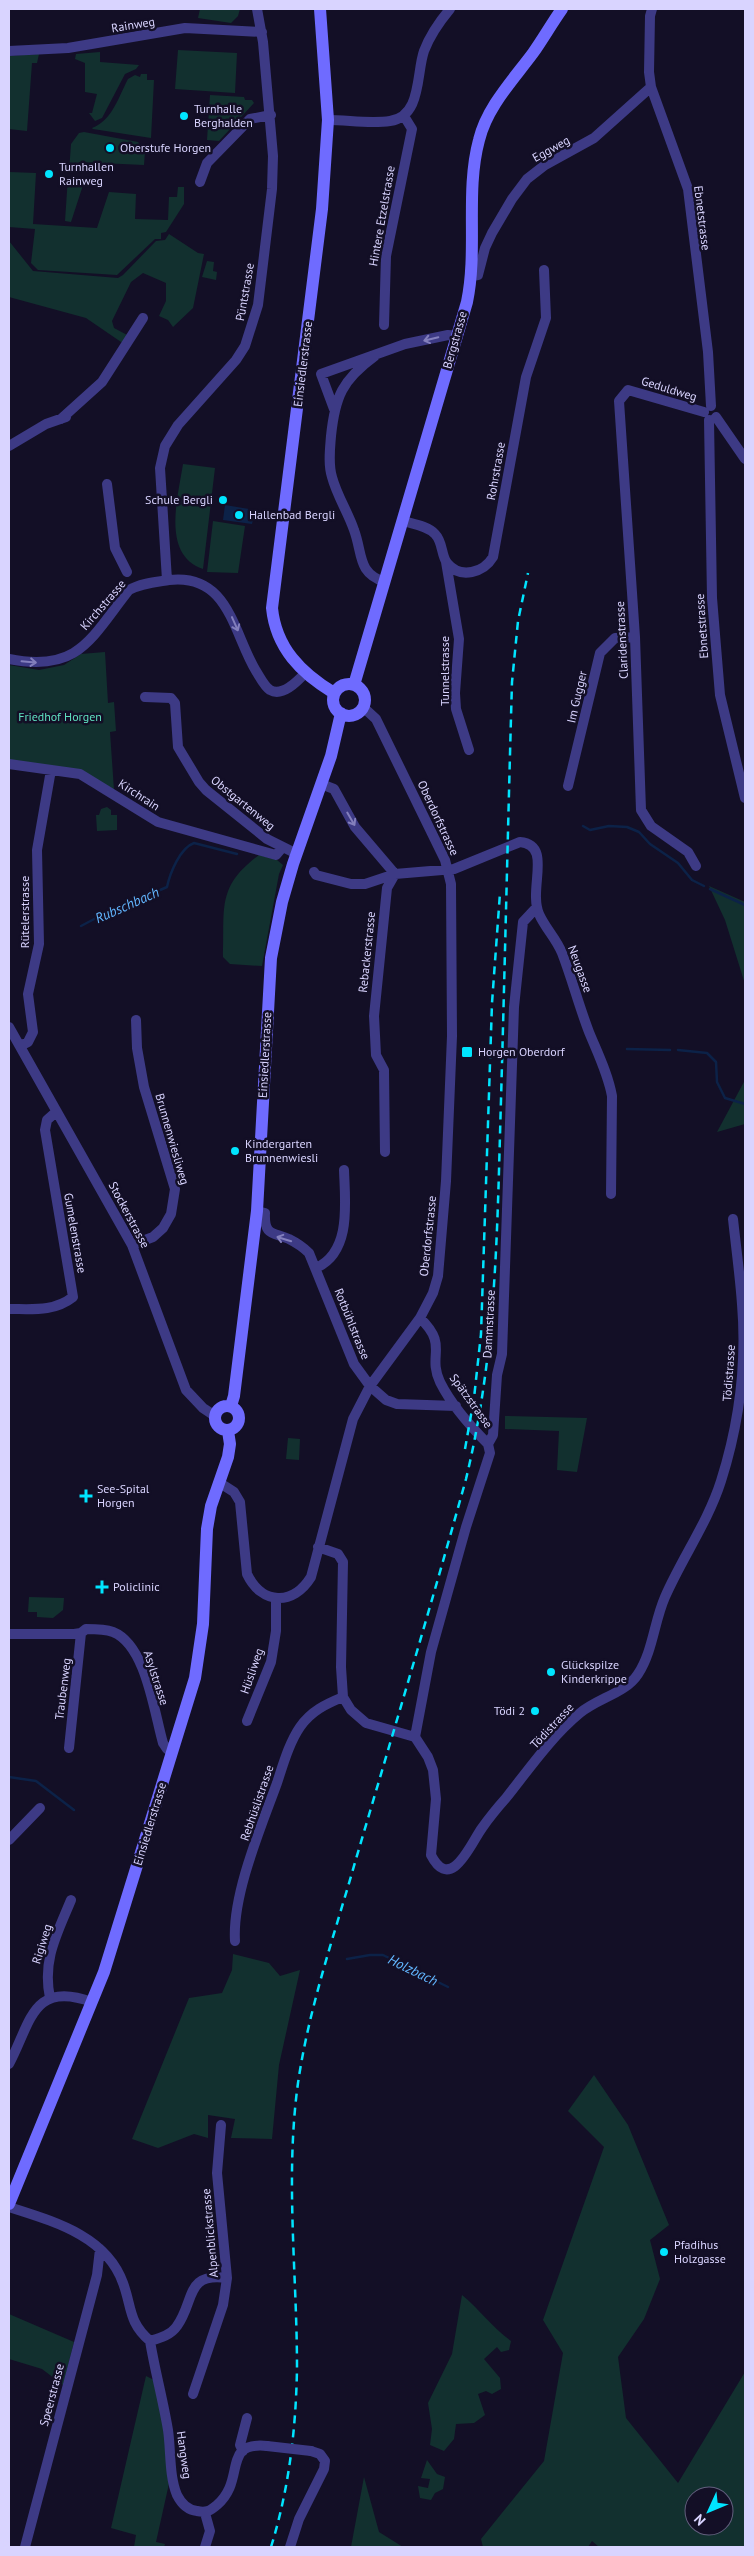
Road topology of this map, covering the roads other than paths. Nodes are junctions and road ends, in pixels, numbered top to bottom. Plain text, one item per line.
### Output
1 (257, 9) edge
2 (320, 9) edge
3 (450, 9) edge
4 (562, 9) edge
5 (652, 9) edge
6 (262, 32) junction
7 (9, 51) edge
8 (651, 87) junction
9 (270, 115) junction
10 (404, 116) junction
11 (328, 120) junction
12 (200, 182) dead end
13 (544, 270) dead end
14 (472, 276) junction
15 (143, 318) dead end
16 (384, 324) dead end
17 (457, 336) junction
18 (375, 356) junction
19 (628, 390) joint
20 (334, 409) junction
21 (710, 414) junction
22 (9, 446) edge
23 (745, 460) edge
24 (107, 484) dead end
25 (403, 521) junction
26 (446, 562) junction
27 (127, 572) dead end
28 (167, 580) junction
29 (385, 582) junction
30 (635, 637) junction
31 (9, 659) edge
32 (305, 673) junction
33 (354, 685) junction
34 (334, 693) junction
35 (145, 696) dead end
36 (363, 707) junction
37 (341, 713) junction
38 (469, 750) dead end
39 (9, 764) edge
40 (51, 770) junction
41 (321, 784) junction
42 (568, 786) dead end
43 (745, 798) edge
44 (282, 848) junction
45 (296, 854) junction
46 (696, 866) dead end
47 (448, 870) junction
48 (314, 872) dead end
49 (395, 874) junction
50 (537, 907) junction
51 (136, 1020) dead end
52 (9, 1027) edge
53 (20, 1046) junction
54 (56, 1112) junction
55 (385, 1152) dead end
56 (344, 1170) dead end
57 (611, 1194) dead end
58 (256, 1211) junction
59 (733, 1219) dead end
60 (132, 1246) junction
61 (316, 1268) junction
62 (9, 1309) edge
63 (420, 1318) junction
64 (370, 1386) junction
65 (231, 1406) junction
66 (459, 1409) junction
67 (215, 1416) junction
68 (228, 1431) junction
69 (488, 1444) junction
70 (220, 1483) junction
71 (318, 1547) junction
72 (276, 1598) junction
73 (81, 1633) junction
74 (9, 1634) edge
75 (343, 1697) junction
76 (247, 1721) dead end
77 (415, 1737) junction
78 (69, 1748) dead end
79 (172, 1751) junction
80 (40, 1808) dead end
81 (9, 1840) edge
82 (71, 1900) dead end
83 (235, 1941) dead end
84 (50, 1998) junction
85 (92, 2002) junction
86 (9, 2064) edge
87 (221, 2125) dead end
88 (9, 2205) edge
89 (100, 2249) junction
90 (227, 2278) junction
91 (150, 2341) junction
92 (193, 2394) dead end
93 (247, 2418) dead end
94 (243, 2451) junction
95 (205, 2513) junction
96 (25, 2547) edge
97 (205, 2547) edge
98 (290, 2547) edge

1 - 6 street, Püntstrasse
2 - 11 main road, Einsiedlerstrasse
3 - 10 street
4 - 14 main road, Bergstrasse
5 - 8 street, Ebnetstrasse
6 - 7 street, Rainweg
6 - 9 street, Püntstrasse
8 - 14 street, Eggweg
8 - 21 street, Ebnetstrasse
9 - 12 street
9 - 28 street, Püntstrasse
10 - 11 street
10 - 16 street, Hintere Etzelstrasse
11 - 32 main road, Einsiedlerstrasse
13 - 26 street, Rohrstrasse
14 - 17 main road, Bergstrasse
15 - 22 street
17 -> 18 street
17 - 25 main road, Bergstrasse
18 - 20 street
18 - 20 street
19 - 21 street, Geduldweg
19 - 30 street, Claridenstrasse
20 - 29 street
21 - 23 street
21 - 43 street, Ebnetstrasse
24 - 27 street
25 - 26 street
25 - 29 main road, Bergstrasse
26 - 38 street, Tunnelstrasse
31 -> 28 street, Kirchstrasse
28 -> 32 street, Kirchstrasse
29 - 33 main road, Bergstrasse
30 - 42 street, Im Gugger
30 - 46 street, Claridenstrasse
32 - 34 main road, Einsiedlerstrasse
33 - 34 main road
33 - 36 main road
34 - 37 main road
35 - 44 street, Obstgartenweg
36 - 37 main road
36 - 47 street, Oberdorfstrasse
37 - 41 main road, Einsiedlerstrasse
39 - 40 street, Kirchrain
40 - 44 street, Kirchrain
40 - 53 street, Rütelerstrasse
41 - 45 main road, Einsiedlerstrasse
41 -> 49 street
44 - 45 street, Obstgartenweg
45 - 58 main road, Einsiedlerstrasse
47 - 49 street
47 - 50 street, Neugasse
47 - 63 street, Oberdorfstrasse
48 - 49 street
49 - 55 street, Rebackerstrasse
50 - 57 street, Neugasse
50 - 69 street, Dammstrasse
51 - 60 street, Brunnenwiesliweg
52 - 53 street, Stockerstrasse
53 - 54 street, Stockerstrasse
54 - 60 street, Stockerstrasse
54 - 62 street, Gumelenstrasse
56 - 61 street
61 -> 58 street, Rotbühlstrasse
58 - 65 main road, Einsiedlerstrasse
59 - 77 street, Tödistrasse
60 - 67 street, Stockerstrasse
61 - 64 street, Rotbühlstrasse
63 - 64 street, Oberdorfstrasse
63 - 66 street, Spätzstrasse
64 - 66 street, Rotbühlstrasse
64 - 71 street, Oberdorfstrasse
65 - 67 main road
65 - 68 main road
66 - 69 street, Spätzstrasse
67 - 68 main road
68 - 70 main road, Einsiedlerstrasse
69 - 77 street, Dammstrasse
70 - 72 street
70 - 79 main road, Einsiedlerstrasse
71 - 72 street, Oberdorfstrasse
71 - 75 street
72 - 76 street, Hüsliweg
73 - 74 street, Asylstrasse
73 - 78 street, Traubenweg
73 - 79 street, Asylstrasse
75 - 77 street
75 - 83 street, Rebhüslistrasse
79 - 85 main road, Einsiedlerstrasse
80 - 81 street
82 - 84 street, Rigiweg
84 - 85 street
84 - 86 street
85 - 88 main road, Einsiedlerstrasse
87 - 90 street, Alpenblickstrasse
88 - 89 street
89 - 91 street
89 - 96 street, Speerstrasse
90 - 91 street
90 - 92 street, Alpenblickstrasse
91 - 95 street, Hangweg
93 - 94 street
94 - 95 street
94 - 98 street, bridge
95 - 97 street

